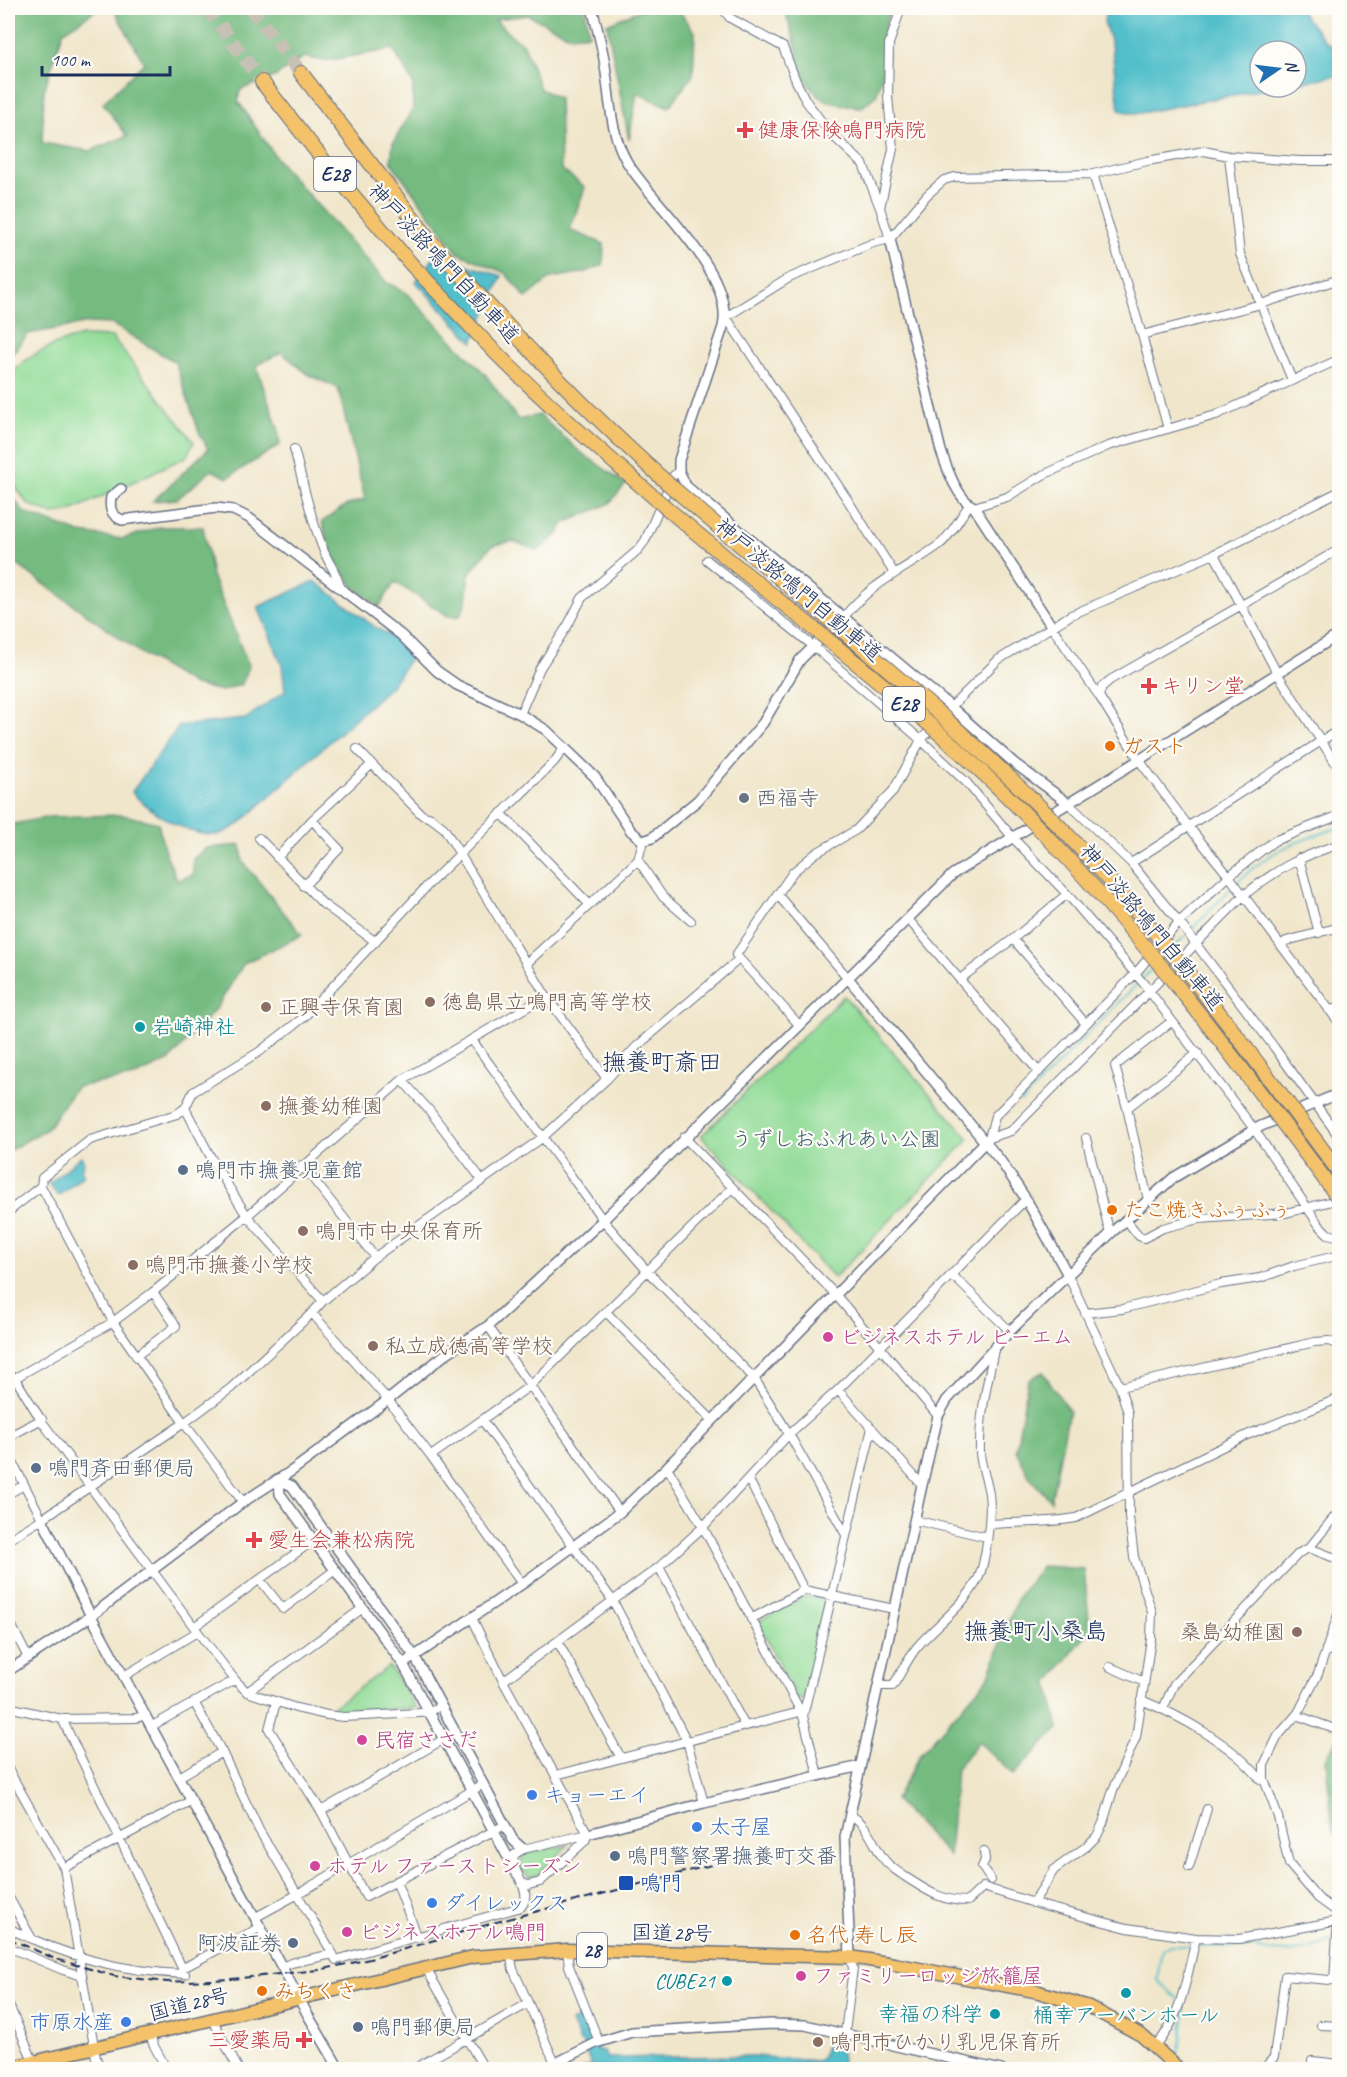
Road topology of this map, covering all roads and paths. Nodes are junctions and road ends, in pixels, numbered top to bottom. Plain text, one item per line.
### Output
1 (592, 8) edge
2 (722, 8) edge
3 (901, 8) edge
4 (301, 73) tunnel mouth
5 (262, 82) tunnel mouth
6 (1229, 156) junction
7 (1340, 161) edge
8 (1092, 174) junction
9 (880, 208) junction
10 (890, 238) junction
11 (1340, 279) edge
12 (1262, 304) junction
13 (726, 317) junction
14 (1142, 335) junction
15 (1340, 359) edge
16 (1292, 380) junction
17 (1168, 429) junction
18 (294, 448) dead end
19 (679, 471) junction
20 (121, 489) dead end
21 (1340, 491) edge
22 (972, 506) junction
23 (1340, 549) edge
24 (1214, 554) junction
25 (707, 560) dead end
26 (894, 573) junction
27 (340, 588) junction
28 (1240, 605) junction
29 (844, 617) junction
30 (1052, 627) junction
31 (1340, 634) edge
32 (813, 646) junction
33 (1277, 673) junction
34 (1099, 696) junction
35 (951, 707) junction
36 (520, 714) junction
37 (1340, 729) edge
38 (921, 740) junction
39 (1321, 740) junction
40 (565, 747) junction
41 (357, 749) dead end
42 (1139, 760) junction
43 (372, 764) junction
44 (1340, 770) edge
45 (1068, 803) junction
46 (501, 813) junction
47 (1340, 815) edge
48 (312, 820) junction
49 (1189, 826) junction
50 (260, 838) dead end
51 (1013, 838) junction
52 (643, 841) junction
53 (1340, 843) edge
54 (460, 854) junction
55 (277, 858) junction
56 (1299, 858) junction
57 (638, 860) junction
58 (1131, 863) junction
59 (1231, 878) junction
60 (304, 886) junction
61 (1241, 892) junction
62 (777, 894) junction
63 (1067, 894) junction
64 (590, 905) junction
65 (908, 919) junction
66 (691, 921) dead end
67 (1181, 925) junction
68 (1340, 927) edge
69 (1318, 933) junction
70 (1013, 939) junction
71 (376, 942) junction
72 (1196, 944) junction
73 (1281, 946) junction
74 (738, 960) junction
75 (527, 963) junction
76 (847, 977) junction
77 (960, 979) junction
78 (1141, 982) junction
79 (546, 996) junction
80 (1340, 1008) edge
81 (1329, 1010) junction
82 (1172, 1021) junction
83 (1086, 1024) junction
84 (1340, 1024) edge
85 (800, 1026) junction
86 (471, 1040) junction
87 (1198, 1053) junction
88 (1039, 1072) junction
89 (608, 1078) junction
90 (402, 1080) junction
91 (1340, 1093) edge
92 (1314, 1104) junction
93 (185, 1108) junction
94 (1126, 1108) junction
95 (1254, 1129) junction
96 (684, 1137) junction
97 (1086, 1137) dead end
98 (542, 1138) junction
99 (1340, 1138) edge
100 (986, 1140) junction
101 (302, 1165) junction
102 (1340, 1173) edge
103 (482, 1180) junction
104 (41, 1186) junction
105 (732, 1188) junction
106 (1026, 1199) junction
107 (1148, 1200) junction
108 (1340, 1200) edge
109 (1308, 1207) junction
110 (8, 1212) edge
111 (247, 1216) junction
112 (603, 1220) junction
113 (1126, 1220) junction
114 (1110, 1234) junction
115 (1340, 1238) edge
116 (1340, 1256) edge
117 (375, 1257) junction
118 (648, 1272) junction
119 (951, 1274) junction
120 (1068, 1275) junction
121 (153, 1292) junction
122 (835, 1294) junction
123 (323, 1301) junction
124 (312, 1313) junction
125 (607, 1313) junction
126 (1084, 1313) junction
127 (114, 1322) junction
128 (488, 1326) junction
129 (1010, 1331) junction
130 (1340, 1346) edge
131 (880, 1347) junction
132 (994, 1350) junction
133 (136, 1356) junction
134 (15, 1378) junction
135 (754, 1378) junction
136 (8, 1385) edge
137 (531, 1385) junction
138 (1120, 1388) junction
139 (838, 1390) junction
140 (1340, 1398) edge
141 (388, 1400) junction
142 (938, 1416) junction
143 (42, 1419) junction
144 (482, 1420) junction
145 (712, 1420) junction
146 (184, 1423) junction
147 (872, 1428) junction
148 (789, 1434) junction
149 (8, 1437) edge
150 (8, 1453) edge
151 (431, 1456) junction
152 (667, 1467) junction
153 (11, 1469) edge
154 (748, 1478) junction
155 (279, 1480) junction
156 (24, 1485) junction
157 (922, 1485) junction
158 (90, 1486) junction
159 (1130, 1492) junction
160 (8, 1494) edge
161 (243, 1502) junction
162 (1340, 1510) edge
163 (620, 1512) junction
164 (42, 1519) junction
165 (914, 1520) junction
166 (989, 1524) junction
167 (703, 1527) junction
168 (846, 1535) junction
169 (987, 1538) junction
170 (8, 1540) edge
171 (314, 1540) junction
172 (573, 1547) junction
173 (1309, 1548) junction
174 (1340, 1560) edge
175 (659, 1567) junction
176 (153, 1569) junction
177 (335, 1570) junction
178 (260, 1580) junction
179 (522, 1584) junction
180 (804, 1590) junction
181 (832, 1596) junction
182 (613, 1601) junction
183 (363, 1608) junction
184 (894, 1609) junction
185 (1340, 1609) edge
186 (91, 1616) junction
187 (8, 1618) edge
188 (472, 1618) junction
189 (751, 1619) junction
190 (196, 1630) junction
191 (558, 1641) junction
192 (1326, 1648) junction
193 (1340, 1654) edge
194 (415, 1657) junction
195 (28, 1658) junction
196 (403, 1664) junction
197 (1110, 1667) dead end
198 (8, 1671) edge
199 (124, 1676) junction
200 (235, 1680) junction
201 (503, 1680) junction
202 (1144, 1682) junction
203 (878, 1686) junction
204 (247, 1692) junction
205 (1141, 1700) junction
206 (194, 1702) junction
207 (276, 1702) junction
208 (441, 1705) junction
209 (8, 1707) edge
210 (1162, 1709) junction
211 (430, 1712) junction
212 (801, 1714) junction
213 (1296, 1714) junction
214 (146, 1715) junction
215 (62, 1719) junction
216 (152, 1726) junction
217 (745, 1726) junction
218 (1340, 1731) edge
219 (456, 1732) junction
220 (444, 1738) junction
221 (687, 1741) junction
222 (222, 1752) junction
223 (621, 1758) junction
224 (860, 1766) junction
225 (9, 1775) edge
226 (556, 1775) junction
227 (818, 1775) junction
228 (179, 1777) junction
229 (1264, 1779) junction
230 (483, 1784) junction
231 (472, 1791) junction
232 (192, 1800) junction
233 (704, 1803) junction
234 (1207, 1809) dead end
235 (321, 1811) junction
236 (850, 1815) junction
237 (505, 1825) junction
238 (493, 1831) junction
239 (588, 1834) junction
240 (120, 1838) junction
241 (523, 1849) junction
242 (984, 1851) dead end
243 (348, 1864) junction
244 (1189, 1867) dead end
245 (64, 1868) junction
246 (519, 1879) junction
247 (990, 1880) dead end
248 (396, 1881) junction
249 (298, 1894) junction
250 (8, 1896) edge
251 (1033, 1903) junction
252 (1339, 1916) edge
253 (256, 1917) junction
254 (261, 1926) junction
255 (8, 1928) edge
256 (418, 1938) junction
257 (1196, 1938) junction
258 (32, 1939) junction
259 (8, 1947) edge
260 (567, 1950) junction
261 (510, 1953) junction
262 (333, 1954) junction
263 (850, 1957) junction
264 (80, 1958) junction
265 (282, 1967) junction
266 (425, 1967) junction
267 (183, 1968) junction
268 (82, 1976) junction
269 (1336, 1981) edge
270 (298, 1997) junction
271 (8, 2003) edge
272 (527, 2004) junction
273 (213, 2019) junction
274 (1321, 2025) dead end
275 (1340, 2026) edge
276 (150, 2033) junction
277 (844, 2033) junction
278 (467, 2038) junction
279 (598, 2043) junction
280 (94, 2046) junction
281 (1155, 2047) junction
282 (1312, 2061) dead end
283 (555, 2063) junction
284 (1340, 2064) edge
285 (36, 2065) edge
286 (8, 2068) edge
287 (101, 2070) edge
288 (167, 2070) edge
289 (239, 2070) edge
290 (340, 2070) edge
291 (412, 2070) edge
292 (485, 2070) edge
293 (542, 2070) edge
294 (1001, 2070) edge
295 (1180, 2070) edge
296 (1263, 2070) edge

1 - 13 street
2 - 9 street
3 - 9 street
4 - 102 highway, 神戸淡路鳴門自動車道 / E28, bridge
5 - 108 highway, 神戸淡路鳴門自動車道 / E28, bridge
6 - 7 street
6 - 8 street
6 - 12 street
8 - 10 street
8 - 14 street
9 - 10 street
10 - 13 street
10 - 22 street
11 - 12 street
12 - 14 street
12 - 16 street
13 - 19 street
13 - 26 street
14 - 17 street
15 - 16 street
16 - 17 street
17 - 22 street
18 - 27 street
19 - 29 street
19 - 36 street
20 - 27 street
21 - 24 street
22 - 26 street
22 - 30 street
23 - 28 street
24 - 28 street
24 - 30 street
25 - 32 street
26 - 29 street
27 - 36 street
28 - 33 street
28 - 34 street
29 - 32 street
29 - 35 street
30 - 34 street
30 - 35 street
31 - 33 street
32 - 38 street
32 - 52 street
33 - 39 street
33 - 42 street
34 - 42 street
35 - 38 street
35 - 45 street
36 - 40 street
37 - 39 street
38 - 51 street
38 - 62 street
39 - 44 street
39 - 49 street
40 - 46 street
40 - 52 street
41 - 43 street
42 - 45 street
42 - 49 street
43 - 48 street
43 - 54 street
45 - 51 street
45 - 58 street
46 - 54 street
46 - 64 street
47 - 59 street
48 - 55 street
48 - 60 street
49 - 58 street
49 - 59 street
50 - 55 street
51 - 63 street
51 - 65 street
52 - 57 street
53 - 56 street
54 - 71 street
54 - 75 street
55 - 60 street
56 - 61 street
56 - 69 street
57 - 64 street
57 - 66 street
58 - 67 street
59 - 61 street
59 - 67 street
60 - 71 street
61 - 72 street
61 - 73 street
62 - 74 street
62 - 76 street
63 - 70 street
63 - 78 street
64 - 75 street
65 - 76 street
65 - 77 street
67 - 72 street
67 - 78 street
68 - 69 street
69 - 73 street
70 - 77 street
70 - 83 street
71 - 93 street
72 - 78 street
72 - 92 street
73 - 81 street
74 - 85 street
74 - 89 street
75 - 79 street
76 - 85 street
76 - 100 street
77 - 88 street
78 - 82 street
78 - 83 street
78 - 100 street
79 - 86 street
79 - 89 street
80 - 81 street
81 - 84 street
82 - 87 street
82 - 94 street
83 - 88 street
85 - 96 street
86 - 90 street
86 - 98 street
87 - 94 street
87 - 95 street
88 - 100 street
89 - 98 street
90 - 101 street
90 - 103 street
91 - 92 street
92 - 95 street
92 - 99 street
93 - 104 street
93 - 111 street
94 - 107 street
95 - 107 street
95 - 109 street
96 - 105 street
96 - 112 street
97 - 114 street
98 - 103 street
98 - 112 street
100 - 106 street
100 - 122 street
101 - 111 street
101 - 117 street
103 - 117 street
104 - 110 street
104 - 127 street
105 - 118 street
105 - 122 street
106 - 119 street
106 - 120 street
107 - 113 street
108 - 109 street
109 - 113 street
109 - 115 street
111 - 121 street
111 - 123 street
112 - 118 street
112 - 128 street
113 - 114 street
114 - 120 street
116 - 126 street
117 - 123 street
118 - 125 street
118 - 135 street
119 - 129 street
119 - 131 street
120 - 126 street
120 - 129 street
121 - 127 street
121 - 133 street
122 - 131 street
122 - 135 street
123 - 124 street
124 - 141 street
124 - 146 street
125 - 137 street
125 - 145 street
126 - 138 street
127 - 133 street
127 - 134 street
128 - 137 street
128 - 141 street
129 - 132 street
130 - 138 street
131 - 139 street
131 - 142 street
132 - 142 street
132 - 166 street
133 - 146 street
134 - 136 street
134 - 143 street
135 - 145 street
135 - 148 street
137 - 144 street
137 - 163 street
138 - 159 street
139 - 147 street
139 - 148 street
140 - 159 street
141 - 151 street
141 - 155 street
142 - 157 street
143 - 149 street
143 - 158 street
144 - 151 street
144 - 172 street
145 - 152 street
146 - 158 street
146 - 161 street
147 - 157 street
147 - 168 street
148 - 154 street
148 - 168 street
150 - 153 street
151 - 179 street
152 - 163 street
152 - 167 street
153 - 156 street
154 - 167 street
154 - 180 street
155 - 161 street
155 - 171 street
155 - 194 street
156 - 160 street
156 - 164 street
157 - 165 street
158 - 164 street
158 - 176 street
159 - 166 street
159 - 202 street
161 - 176 street
162 - 173 street
163 - 172 street
164 - 170 street
164 - 186 street
165 - 169 street
165 - 184 street
166 - 169 street
167 - 175 street
167 - 189 street
168 - 181 street
169 - 203 street
171 - 177 street
171 - 178 street
172 - 179 street
172 - 182 street
173 - 174 street
173 - 210 street
175 - 182 street
175 - 217 street
176 - 186 street
176 - 190 street
177 - 178 street
177 - 183 street
178 - 190 street
179 - 188 street
180 - 181 street
180 - 189 street
181 - 184 street
181 - 212 street
182 - 191 street
182 - 221 street
183 - 196 street
183 - 204 street
184 - 203 street
185 - 192 street
186 - 195 street
186 - 199 street
187 - 195 street
188 - 194 street
188 - 201 street
189 - 212 street
190 - 199 street
190 - 200 street
191 - 201 street
191 - 223 street
192 - 193 street
192 - 213 street
194 - 196 street
194 - 208 street
195 - 198 street
196 - 211 street
197 - 202 street
199 - 214 street
200 - 204 street
200 - 206 street
201 - 226 street
202 - 205 street
203 - 224 street
204 - 207 street
205 - 210 street
205 - 251 street
206 - 216 street
206 - 222 street
207 - 211 street
207 - 235 street
208 - 211 street
208 - 219 street
209 - 215 street
210 - 229 street
211 - 220 street
212 - 217 street
212 - 227 street
213 - 218 street
213 - 229 street
214 - 215 street
214 - 216 street
215 - 240 street
216 - 228 street
217 - 221 street
219 - 220 street
219 - 230 street
220 - 231 street
220 - 235 street
221 - 223 street
221 - 233 street
222 - 228 street
222 - 249 street
223 - 226 street
224 - 227 street
224 - 236 street
225 - 245 street
226 - 239 street
227 - 233 street
228 - 232 street
229 - 252 street
230 - 231 street
230 - 237 street
231 - 238 street
231 - 243 street
232 - 240 street
232 - 253 street
233 - 239 street
234 - 244 street
235 - 243 street
236 - 251 street
236 - 263 street
237 - 238 street
237 - 241 street
238 - 246 street
238 - 248 street
239 - 241 street
239 - 246 street
240 - 245 street
240 - 267 street
241 - 246 street
242 - 247 street
243 - 248 street
243 - 249 street
245 - 264 street
246 - 256 street
248 - 256 street
249 - 253 street
249 - 262 street
250 - 258 street
251 - 257 street
252 - 257 street
252 - 269 street
253 - 254 street
254 - 265 street
254 - 267 street
255 - 258 street
256 - 262 street
257 - 281 street
258 - 264 street
259 - 268 street
260 - 261 highway, 国道28号 / 28
260 - 263 highway, 国道28号 / 28
260 - 279 street
261 - 266 highway, 国道28号 / 28
261 - 272 street
262 - 265 street
263 - 277 street
263 - 281 highway, 国道28号 / 28
264 - 267 street
264 - 268 street
265 - 270 street
266 - 270 highway, 国道28号 / 28
266 - 278 street
268 - 280 street
269 - 296 street
270 - 273 highway, 国道28号 / 28
270 - 290 street
271 - 285 street
272 - 278 street
272 - 283 street
273 - 276 highway, 国道28号 / 28
273 - 289 street
274 - 275 street
276 - 280 highway, 国道28号 / 28
276 - 288 street
277 - 279 street
277 - 294 street
278 - 291 street
278 - 292 street
279 - 283 street
280 - 285 highway, 国道28号 / 28
280 - 287 street
281 - 295 highway, 国道28号 / 28
282 - 284 street
283 - 293 street
285 - 286 highway, 国道28号 / 28

